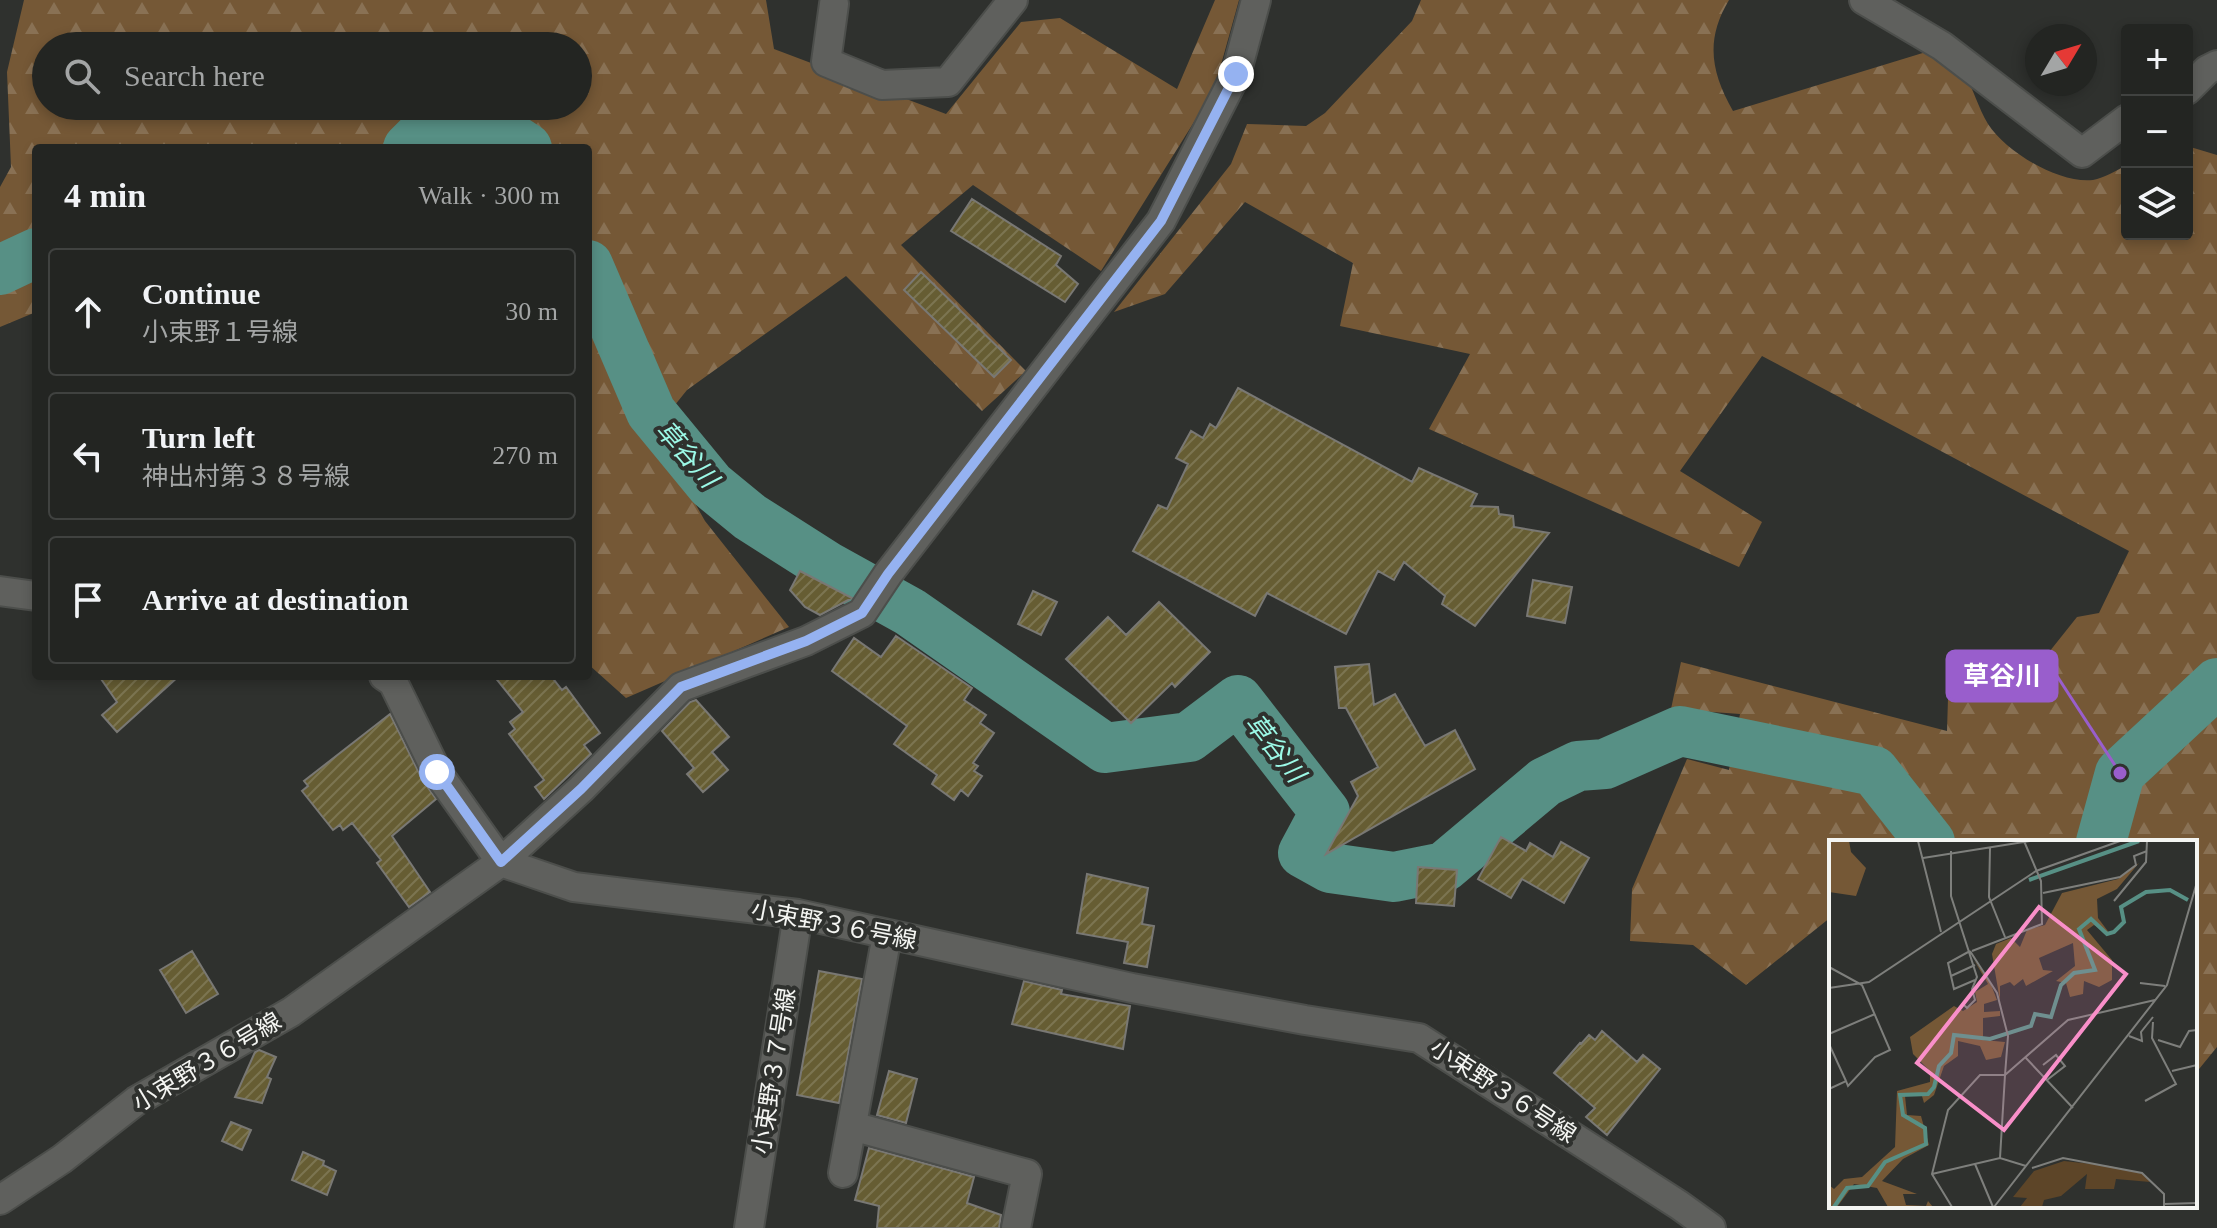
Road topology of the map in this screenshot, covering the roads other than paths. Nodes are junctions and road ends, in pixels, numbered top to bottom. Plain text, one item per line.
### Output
1 (1013, 0) edge
2 (1256, 0) edge
3 (1864, 0) edge
4 (834, 4) dead end
5 (2217, 65) edge
6 (2193, 84) edge
7 (2121, 124) edge
8 (0, 591) edge
9 (32, 595) edge
10 (390, 680) edge
11 (501, 862) junction
12 (798, 914) junction
13 (887, 935) junction
14 (852, 1126) junction
15 (843, 1173) dead end
16 (0, 1200) edge
17 (749, 1228) edge
18 (1016, 1228) edge
19 (1711, 1228) edge

1 - 4 street
2 - 11 street
3 - 7 street
5 - 6 street
8 - 9 street
10 - 11 street
11 - 12 street, 小束野３６号線
11 - 16 street, 小束野３６号線
12 - 13 street, 小束野３６号線
12 - 17 street, 小束野３７号線
13 - 14 street
13 - 19 street, 小束野３６号線
14 - 15 street
14 - 18 street

